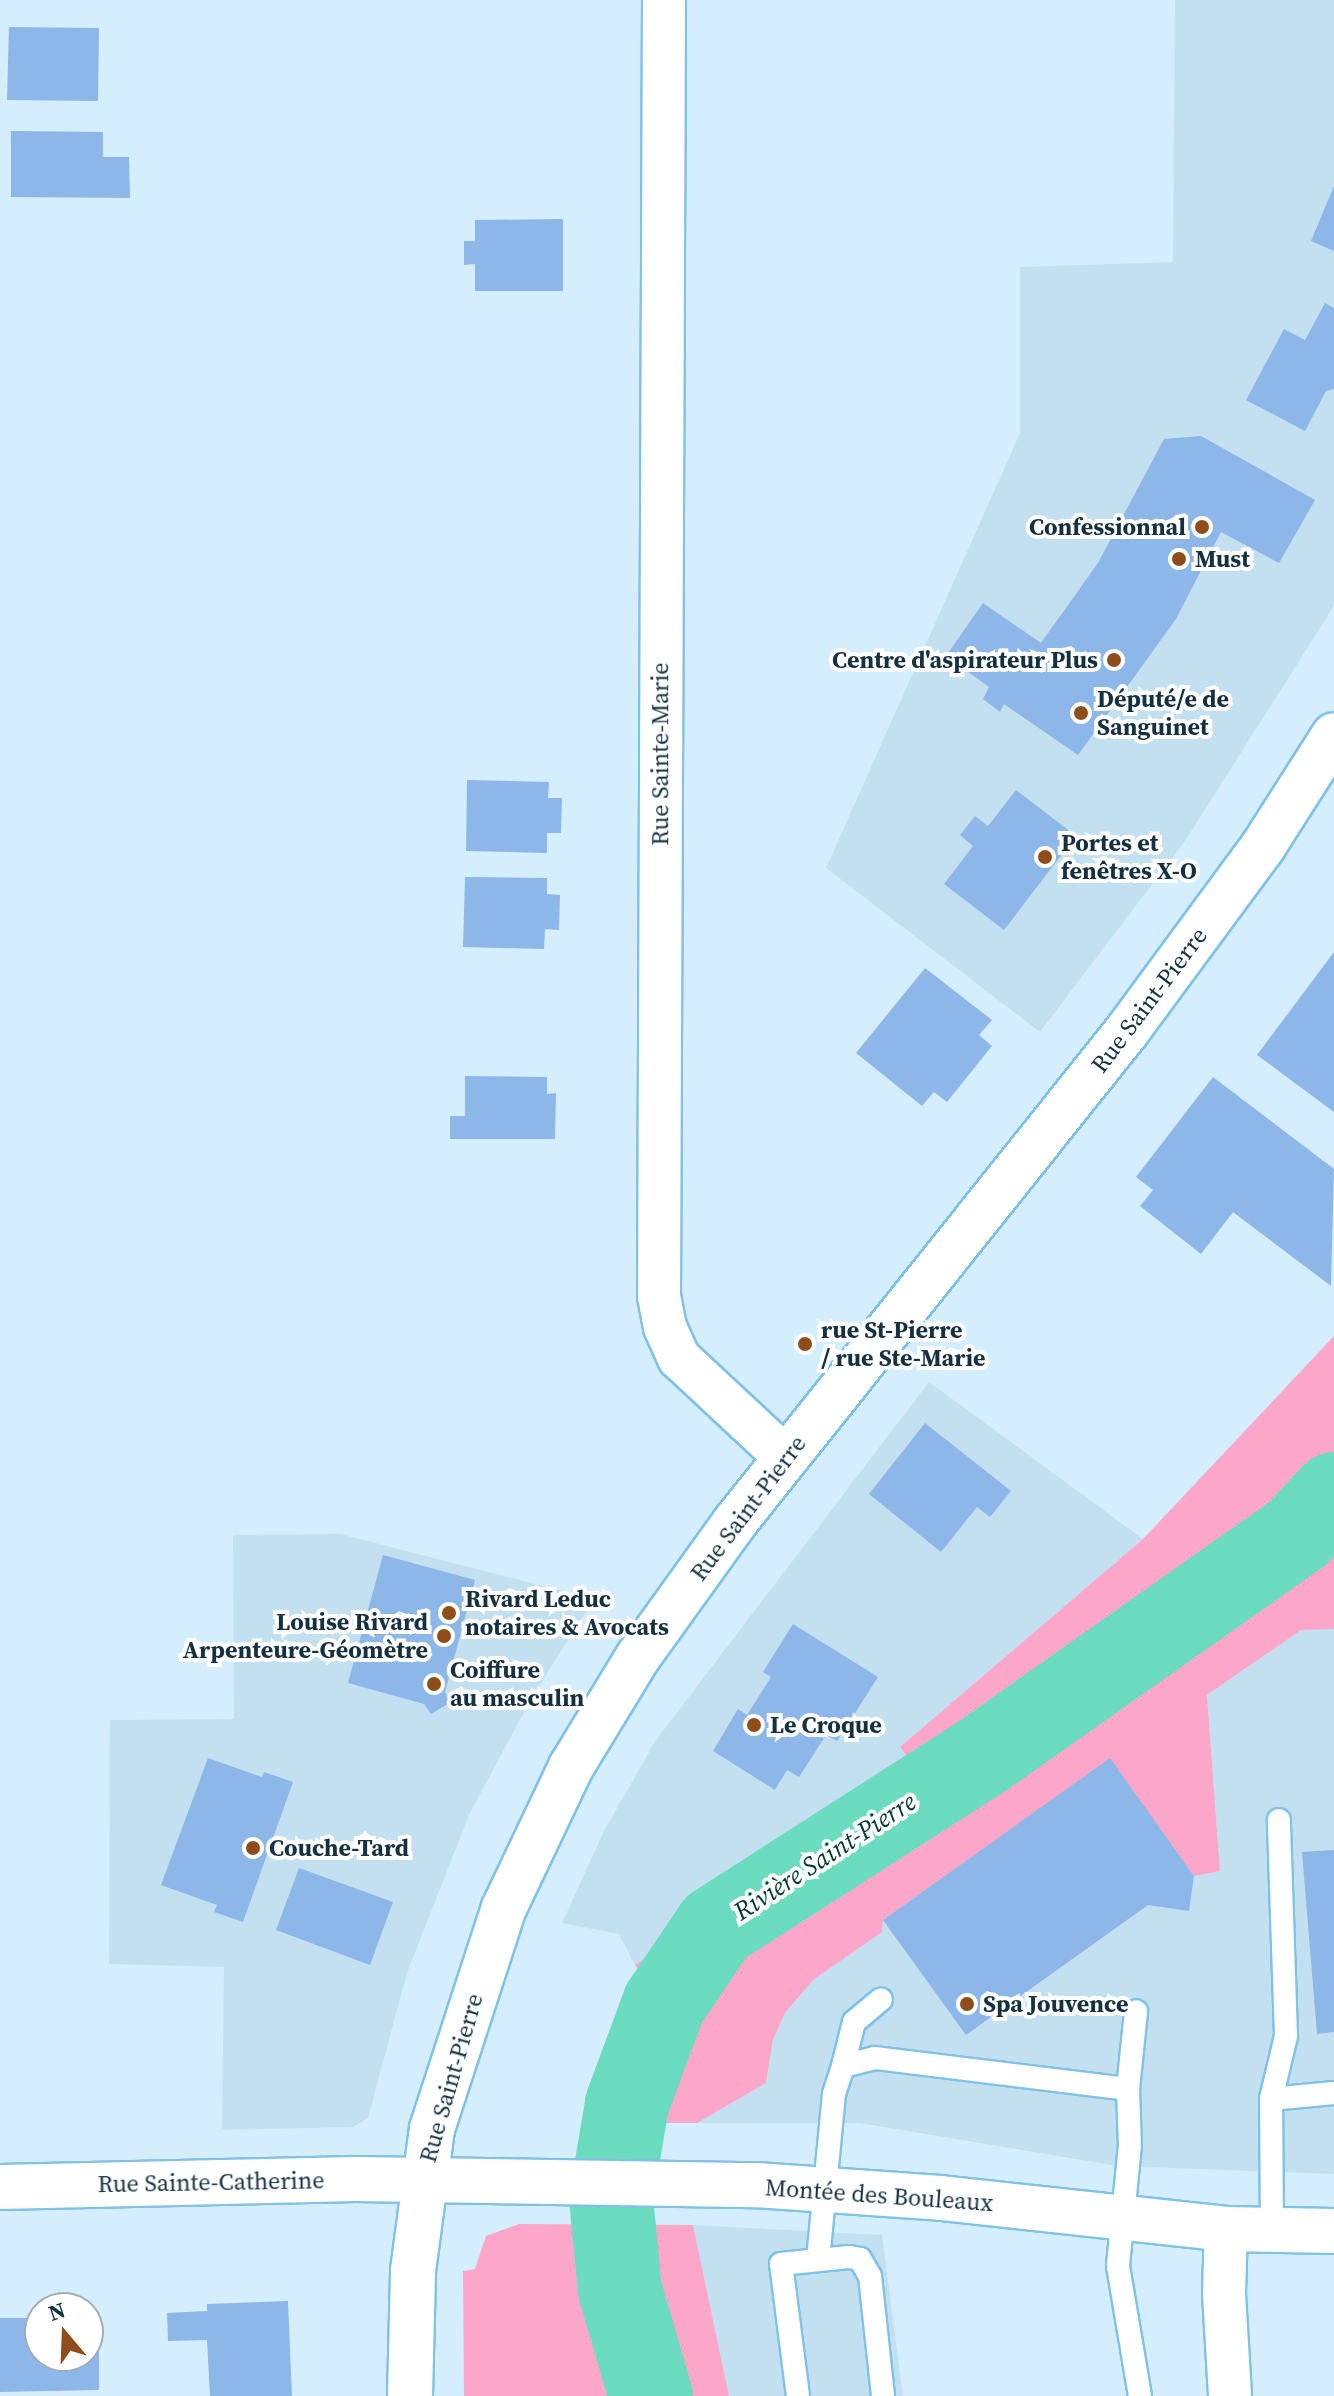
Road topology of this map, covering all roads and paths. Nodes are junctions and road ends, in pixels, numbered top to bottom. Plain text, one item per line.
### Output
1 (664, 0) edge
2 (1334, 735) edge
3 (785, 1457) junction
4 (1279, 1820) dead end
5 (881, 1999) dead end
6 (1136, 2011) dead end
7 (843, 2066) junction
8 (1128, 2089) junction
9 (1334, 2093) edge
10 (1271, 2099) junction
11 (422, 2181) junction
12 (0, 2187) edge
13 (823, 2188) junction
14 (1122, 2218) junction
15 (1226, 2229) junction
16 (1272, 2231) junction
17 (1334, 2231) edge
18 (818, 2260) junction
19 (410, 2396) edge
20 (798, 2396) edge
21 (883, 2396) edge
22 (1140, 2396) edge
23 (1230, 2396) edge

1 - 3 street, Rue Sainte-Marie
2 - 3 main road, Rue Saint-Pierre
3 - 11 main road, Rue Saint-Pierre
4 - 10 lane
5 - 7 lane
6 - 8 lane
7 - 8 lane
7 - 13 lane
8 - 14 lane
9 - 10 lane
10 - 16 lane
11 - 12 main road, Rue Sainte-Catherine
11 - 13 main road, Montée des Bouleaux
11 - 19 main road, Rue Saint-Pierre
13 - 14 main road, Montée des Bouleaux
13 - 18 lane
14 - 15 main road, Montée des Bouleaux
14 - 22 lane
15 - 16 main road, Montée des Bouleaux
15 - 23 street
16 - 17 main road, Montée des Bouleaux
18 - 20 lane
18 - 21 lane

